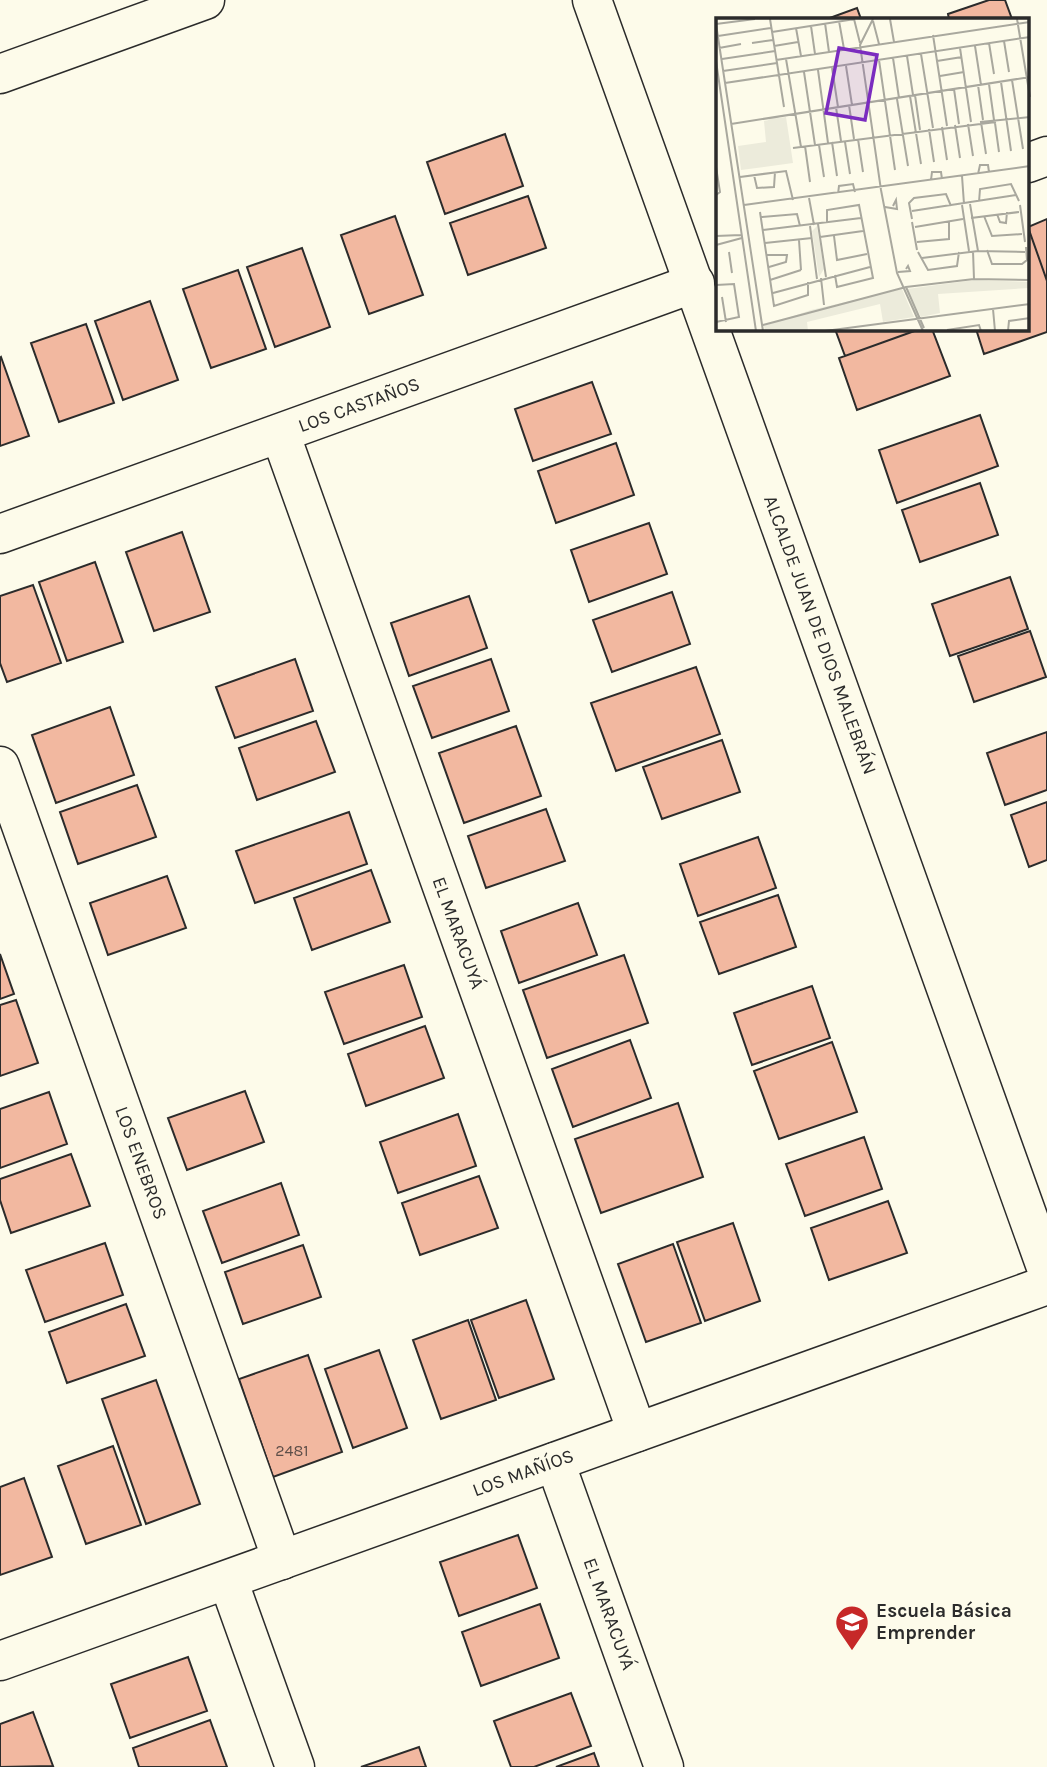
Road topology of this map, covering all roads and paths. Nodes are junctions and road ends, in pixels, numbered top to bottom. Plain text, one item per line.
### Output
1 (205, 0) edge
2 (592, 0) edge
3 (132, 13) edge
4 (0, 74) edge
5 (1047, 156) edge
6 (1030, 162) edge
7 (706, 279) edge
8 (716, 308) edge
9 (724, 331) edge
10 (280, 433) junction
11 (0, 534) edge
12 (0, 766) edge
13 (1047, 1270) edge
14 (1047, 1285) edge
15 (637, 1432) junction
16 (555, 1462) junction
17 (282, 1560) junction
18 (228, 1580) junction
19 (0, 1661) edge
20 (295, 1767) edge
21 (664, 1767) edge

1 - 3 street
2 - 7 street, ALCALDE JUAN DE DIOS MALEBRÁN
3 - 4 street
5 - 6 street
7 - 8 street, ALCALDE JUAN DE DIOS MALEBRÁN
7 - 10 street, LOS CASTAÑOS
9 - 13 street, ALCALDE JUAN DE DIOS MALEBRÁN
10 - 11 street, LOS CASTAÑOS
10 - 15 street, EL MARACUYÁ
12 - 17 street, LOS ENEBROS
14 - 15 street, LOS MAÑÍOS
15 - 16 street, LOS MAÑÍOS
16 - 17 street, LOS MAÑÍOS
16 - 21 street, EL MARACUYÁ
17 - 18 street, LOS MAÑÍOS
18 - 19 street, LOS MAÑÍOS
18 - 20 street

